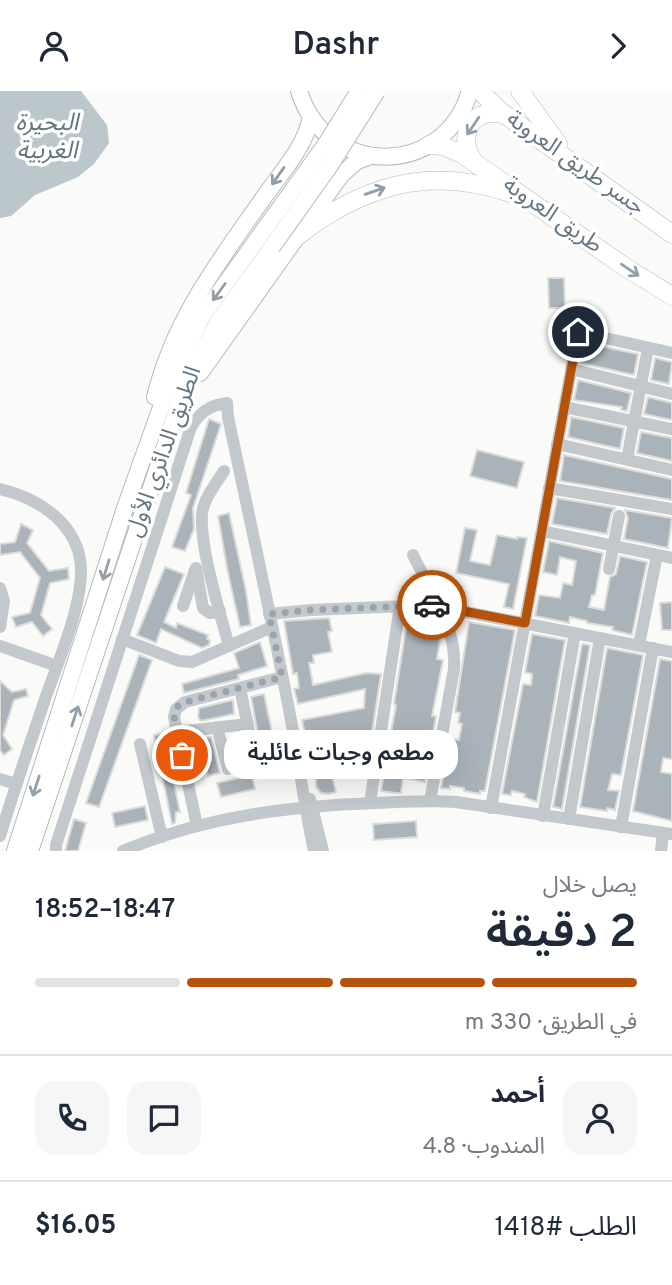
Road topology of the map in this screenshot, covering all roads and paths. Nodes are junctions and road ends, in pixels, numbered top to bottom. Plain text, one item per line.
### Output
1 (299, 91) edge
2 (359, 91) edge
3 (377, 91) edge
4 (470, 91) edge
5 (480, 91) edge
6 (520, 91) edge
7 (506, 115) junction
8 (311, 117) junction
9 (429, 145) junction
10 (295, 152) junction
11 (369, 156) junction
12 (473, 161) junction
13 (574, 163) junction
14 (337, 181) junction
15 (533, 203) junction
16 (672, 234) edge
17 (295, 238) junction
18 (265, 242) junction
19 (672, 296) edge
20 (648, 348) junction
21 (672, 353) edge
22 (571, 369) junction
23 (641, 387) junction
24 (672, 394) edge
25 (179, 404) junction
26 (564, 407) junction
27 (633, 421) junction
28 (672, 429) edge
29 (148, 443) junction
30 (558, 444) junction
31 (627, 459) junction
32 (672, 470) edge
33 (224, 471) dead end
34 (549, 488) junction
35 (0, 489) edge
36 (672, 509) edge
37 (619, 516) dead end
38 (542, 531) junction
39 (613, 545) junction
40 (413, 555) dead end
41 (657, 555) junction
42 (672, 558) edge
43 (202, 565) junction
44 (609, 569) dead end
45 (0, 588) edge
46 (183, 606) dead end
47 (400, 606) junction
48 (440, 606) junction
49 (270, 620) junction
50 (525, 623) junction
51 (0, 627) edge
52 (575, 633) junction
53 (600, 638) junction
54 (122, 639) junction
55 (639, 645) junction
56 (0, 646) edge
57 (229, 646) junction
58 (653, 648) junction
59 (672, 652) edge
60 (57, 666) junction
61 (282, 677) junction
62 (240, 688) junction
63 (248, 724) junction
64 (217, 727) junction
65 (177, 732) junction
66 (140, 744) dead end
67 (256, 766) dead end
68 (228, 769) dead end
69 (0, 779) edge
70 (16, 785) junction
71 (430, 801) junction
72 (370, 803) junction
73 (308, 806) junction
74 (491, 808) junction
75 (543, 815) junction
76 (569, 819) junction
77 (197, 826) junction
78 (621, 827) junction
79 (667, 834) edge
80 (0, 836) edge
81 (162, 837) junction
82 (15, 851) edge
83 (30, 851) edge
84 (56, 851) edge
85 (123, 851) edge
86 (314, 851) edge
87 (323, 851) edge
88 (661, 851) edge

1 - 8 main road
2 - 18 main road, الطريق الدائري الأول, bridge
3 - 18 main road, الطريق الدائري الأول, bridge
4 - 9 main road
5 - 7 highway, جسر طريق العروبة
6 - 13 highway
7 -> 12 highway
7 - 13 highway, جسر طريق العروبة
8 - 10 main road
8 - 11 main road
9 - 11 main road
9 - 12 highway, طريق العروبة
10 - 14 main road
10 -> 29 main road
11 - 14 main road
12 - 15 highway, طريق العروبة
13 - 16 highway, جسر طريق العروبة
14 - 17 main road
17 -> 15 highway
15 -> 19 highway, طريق العروبة
17 - 25 main road
18 - 25 main road, الطريق الدائري الأول
18 -> 29 main road, الطريق الدائري الأول
20 - 21 street
20 - 22 street
20 - 23 street
22 - 23 street
22 - 26 street
23 - 24 street
23 - 27 street
83 -> 25 main road, الطريق الدائري الأول
26 - 27 street
26 - 30 street
27 - 28 street
27 - 31 street
29 -> 82 main road, الطريق الدائري الأول
30 - 31 street
30 - 34 street
31 - 32 street
33 - 43 street
34 - 36 street
34 - 38 street
35 - 60 street
37 - 39 street
38 - 39 street
38 - 50 street
39 - 41 street
39 - 44 street
40 - 48 street
41 - 42 street
41 - 55 street
43 - 46 street
43 - 57 street
45 - 51 street
47 - 48 street
47 - 49 street
47 - 72 street
48 - 50 street
48 - 71 street
49 - 54 street
49 - 57 street
49 - 61 street
50 - 52 street
50 - 74 street
52 - 53 street
52 - 75 street
53 - 55 street
53 - 76 street
54 - 57 street
54 - 84 street
55 - 58 street
56 - 60 street
58 - 59 street
58 - 78 street
60 - 70 street
61 - 62 street
61 - 73 street
62 - 63 street
62 - 65 street
63 - 64 street
63 - 67 street
64 - 65 street
64 - 68 street
65 - 77 street
66 - 81 street
69 - 70 street
70 - 80 street
71 - 72 street
71 - 74 street
72 - 73 street
73 - 77 street
73 - 86 street
73 - 87 street
74 - 75 street
75 - 76 street
76 - 78 street
77 - 81 street
78 - 79 street
79 - 88 street
81 - 85 street

